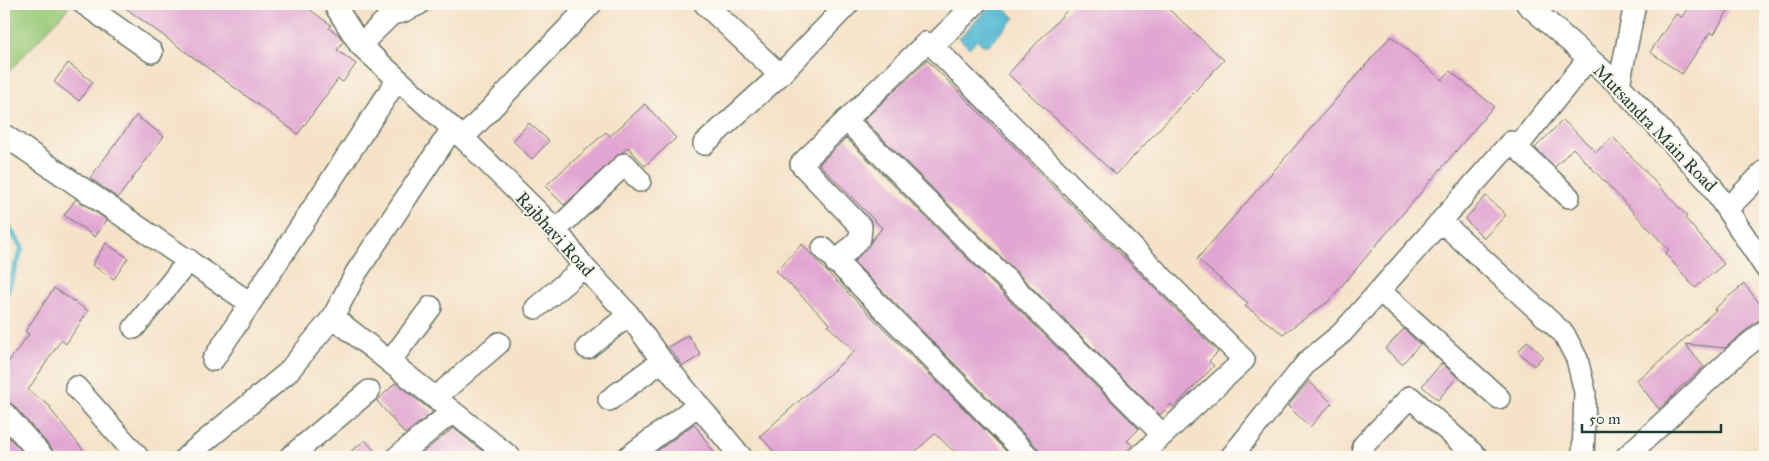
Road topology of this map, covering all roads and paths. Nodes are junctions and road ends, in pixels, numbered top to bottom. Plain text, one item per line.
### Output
1 (86, 4) edge
2 (334, 4) edge
3 (419, 4) edge
4 (592, 4) edge
5 (705, 4) edge
6 (848, 4) edge
7 (975, 4) edge
8 (1528, 4) edge
9 (1635, 4) edge
10 (391, 9) edge
11 (360, 46) junction
12 (933, 46) junction
13 (152, 52) dead end
14 (1588, 59) junction
15 (780, 75) junction
16 (397, 80) junction
17 (1618, 85) junction
18 (846, 120) junction
19 (457, 133) junction
20 (4, 135) edge
21 (704, 144) dead end
22 (1517, 147) junction
23 (1765, 171) edge
24 (640, 181) dead end
25 (1569, 197) dead end
26 (1728, 208) junction
27 (1442, 222) junction
28 (556, 230) junction
29 (189, 260) junction
30 (584, 267) junction
31 (1765, 267) edge
32 (1380, 291) junction
33 (250, 303) junction
34 (431, 306) dead end
35 (536, 308) dead end
36 (629, 315) junction
37 (333, 317) junction
38 (134, 328) dead end
39 (1765, 331) edge
40 (499, 343) dead end
41 (588, 348) dead end
42 (213, 360) dead end
43 (390, 361) junction
44 (662, 361) junction
45 (76, 387) dead end
46 (369, 391) dead end
47 (434, 398) junction
48 (1499, 398) dead end
49 (608, 400) dead end
50 (698, 405) junction
51 (452, 412) junction
52 (4, 413) edge
53 (1163, 435) junction
54 (1363, 446) dead end
55 (44, 457) edge
56 (138, 457) edge
57 (186, 457) edge
58 (290, 457) edge
59 (397, 457) edge
60 (510, 457) edge
61 (628, 457) edge
62 (741, 457) edge
63 (1029, 457) edge
64 (1139, 457) edge
65 (1231, 457) edge
66 (1477, 457) edge
67 (1583, 457) edge
68 (1626, 457) edge

1 - 13 street
2 - 11 street, Rajbhavi Road
3 - 10 street
4 - 19 street
5 - 15 street
6 - 15 street
7 - 12 street
8 - 14 street, Mutsandra Main Road
9 - 17 street
10 - 11 street
11 - 16 street, Rajbhavi Road
12 - 18 street
12 - 53 street
14 - 17 street, Mutsandra Main Road
14 - 22 street
15 - 21 street
16 - 19 street, Rajbhavi Road
16 - 33 street
17 - 26 street, Mutsandra Main Road
18 - 53 street
18 - 63 street
19 - 28 street, Rajbhavi Road
19 - 37 street
20 - 29 street
22 - 25 street
22 - 27 street
23 - 26 street
24 - 28 street
26 - 31 street, Mutsandra Main Road
27 - 32 street
27 - 67 street
28 - 30 street, Rajbhavi Road
29 - 33 street
29 - 38 street
30 - 35 street
30 - 36 street, Rajbhavi Road
32 - 48 street
32 - 65 street
33 - 42 street
34 - 43 street
36 - 41 street
36 - 44 street, Rajbhavi Road
37 - 43 street
37 - 57 street
39 - 68 street
40 - 47 street
43 - 47 street
44 - 49 street
44 - 50 street, Rajbhavi Road
45 - 56 street
46 - 58 street
47 - 51 street
50 - 61 street
50 - 62 street, Rajbhavi Road
51 - 59 street
51 - 60 street
52 - 55 street
53 - 64 street
54 - 66 street

